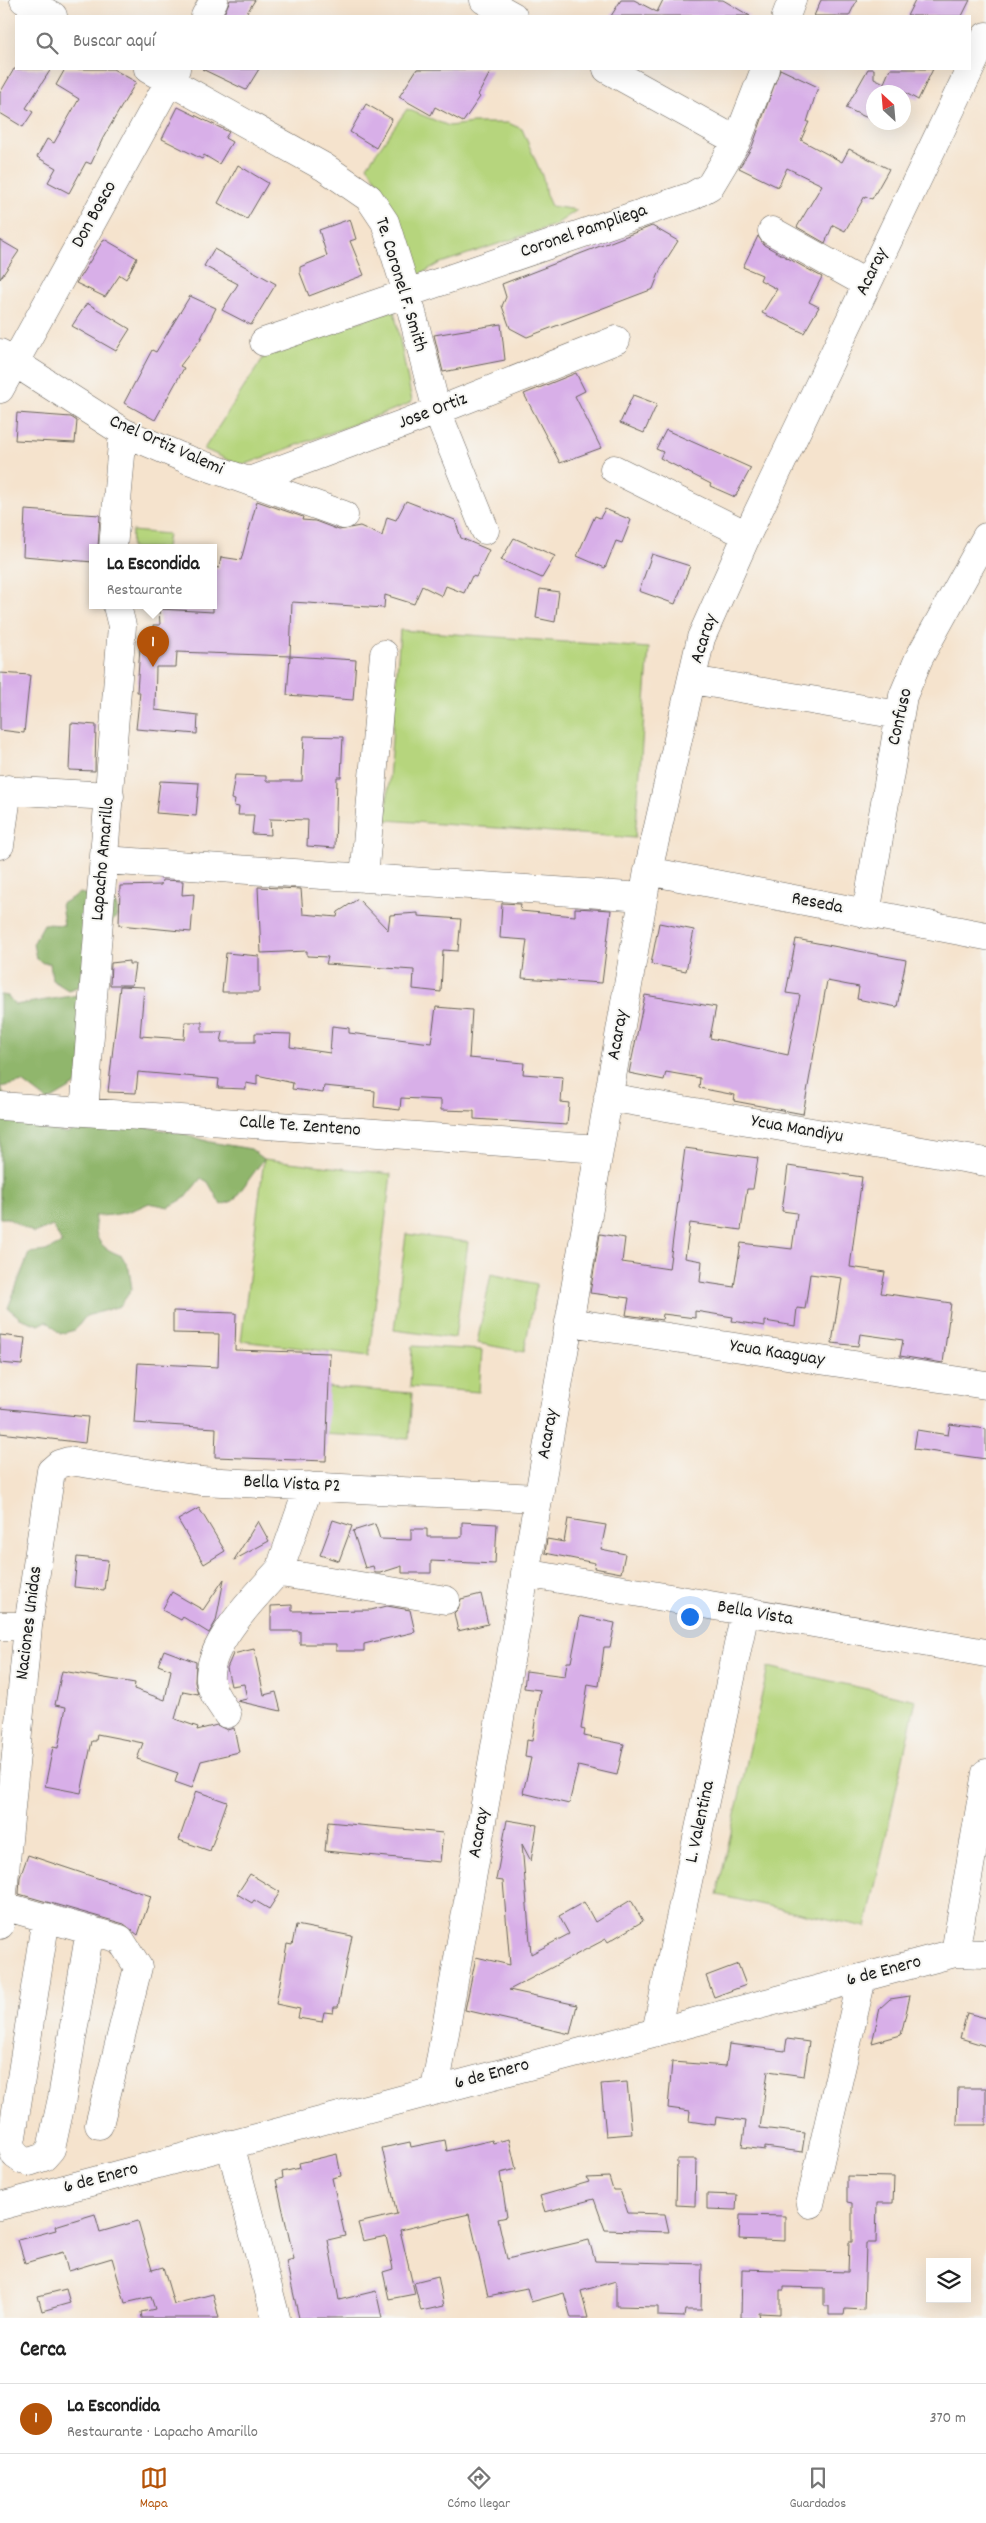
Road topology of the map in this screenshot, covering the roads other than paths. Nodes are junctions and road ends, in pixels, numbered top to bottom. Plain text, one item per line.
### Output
1 (24, 0) edge
2 (214, 0) edge
3 (484, 0) edge
4 (792, 0) edge
5 (51, 15) edge
6 (206, 15) edge
7 (512, 15) edge
8 (786, 15) edge
9 (986, 36) edge
10 (971, 67) edge
11 (610, 70) edge
12 (765, 70) edge
13 (970, 70) edge
14 (165, 73) edge
15 (737, 141) junction
16 (772, 231) dead end
17 (867, 284) junction
18 (407, 293) junction
19 (616, 340) dead end
20 (264, 342) dead end
21 (7, 358) edge
22 (0, 389) edge
23 (437, 411) junction
24 (123, 432) junction
25 (614, 469) dead end
26 (249, 481) junction
27 (344, 515) dead end
28 (485, 530) dead end
29 (747, 535) junction
30 (986, 537) edge
31 (114, 544) edge
32 (118, 609) edge
33 (384, 654) dead end
34 (692, 680) junction
35 (899, 715) junction
36 (4, 790) edge
37 (110, 796) junction
38 (0, 845) edge
39 (104, 860) junction
40 (364, 878) junction
41 (645, 884) junction
42 (866, 914) junction
43 (986, 936) edge
44 (608, 1097) junction
45 (0, 1106) edge
46 (84, 1112) junction
47 (599, 1149) junction
48 (986, 1162) edge
49 (569, 1322) junction
50 (986, 1385) edge
51 (51, 1471) joint
52 (309, 1486) junction
53 (538, 1498) junction
54 (282, 1567) junction
55 (525, 1573) junction
56 (446, 1600) dead end
57 (745, 1612) junction
58 (0, 1626) edge
59 (28, 1626) junction
60 (986, 1653) edge
61 (227, 1714) dead end
62 (986, 1773) edge
63 (1, 1912) edge
64 (46, 1917) junction
65 (90, 1930) junction
66 (955, 1953) junction
67 (986, 1954) edge
68 (862, 1978) junction
69 (656, 2032) junction
70 (435, 2090) junction
71 (99, 2125) dead end
72 (230, 2144) junction
73 (810, 2204) dead end
74 (0, 2206) edge
75 (276, 2318) edge

1 - 5 street
2 - 6 street
3 - 7 street
4 - 8 street
9 - 10 street, Acaray
11 - 15 street
12 - 15 street, Coronel Pampliega
13 - 17 street, Acaray
14 - 18 street, Te. Coronel F. Smith
14 - 21 street, Don Bosco
15 - 18 street, Coronel Pampliega
16 - 17 street
17 - 29 street, Acaray
18 - 20 street, Coronel Pampliega
18 - 23 street, Te. Coronel F. Smith
19 - 23 street, Jose Ortiz
21 - 22 street, Don Bosco
21 - 24 street, Cnel Ortiz Valemi
23 - 26 street, Jose Ortiz
23 - 28 street, Te. Coronel F. Smith
24 - 26 street, Cnel Ortiz Valemi
24 - 31 street
25 - 29 street
26 - 27 street, Cnel Ortiz Valemi
29 - 34 street, Acaray
30 - 35 street, Confuso
32 - 37 street, Lapacho Amarillo
33 - 40 street
34 - 35 street
34 - 41 street, Acaray
35 - 42 street, Confuso
36 - 37 street
36 - 38 street
37 - 39 street, Lapacho Amarillo
39 - 40 street, Reseda
39 - 46 street, Lapacho Amarillo
40 - 41 street, Reseda
41 - 42 street, Reseda
41 - 44 street, Acaray
42 - 43 street, Reseda
44 - 47 street, Acaray
44 - 48 street, Ycua Mandiyu
45 - 46 street, Calle Te. Zenteno
46 - 47 street, Calle Te. Zenteno
47 - 49 street, Acaray
49 - 50 street, Ycua Kaaguay
49 - 53 street, Acaray
51 - 52 street, Bella Vista P2
51 - 59 street, Naciones Unidas
52 - 53 street, Bella Vista P2
52 - 54 street
53 - 55 street, Acaray
54 - 56 street
54 - 61 street
55 - 57 street, Bella Vista
55 - 70 street, Acaray
57 - 60 street, Bella Vista
57 - 69 street, L. Valentina
58 - 59 street
59 - 63 street, Naciones Unidas
62 - 66 street
63 - 64 street
64 - 65 street
64 - 65 street
65 - 71 street
66 - 67 street, 6 de Enero
66 - 68 street, 6 de Enero
68 - 69 street, 6 de Enero
68 - 73 street
69 - 70 street, 6 de Enero
70 - 72 street, 6 de Enero
72 - 74 street, 6 de Enero
72 - 75 street

